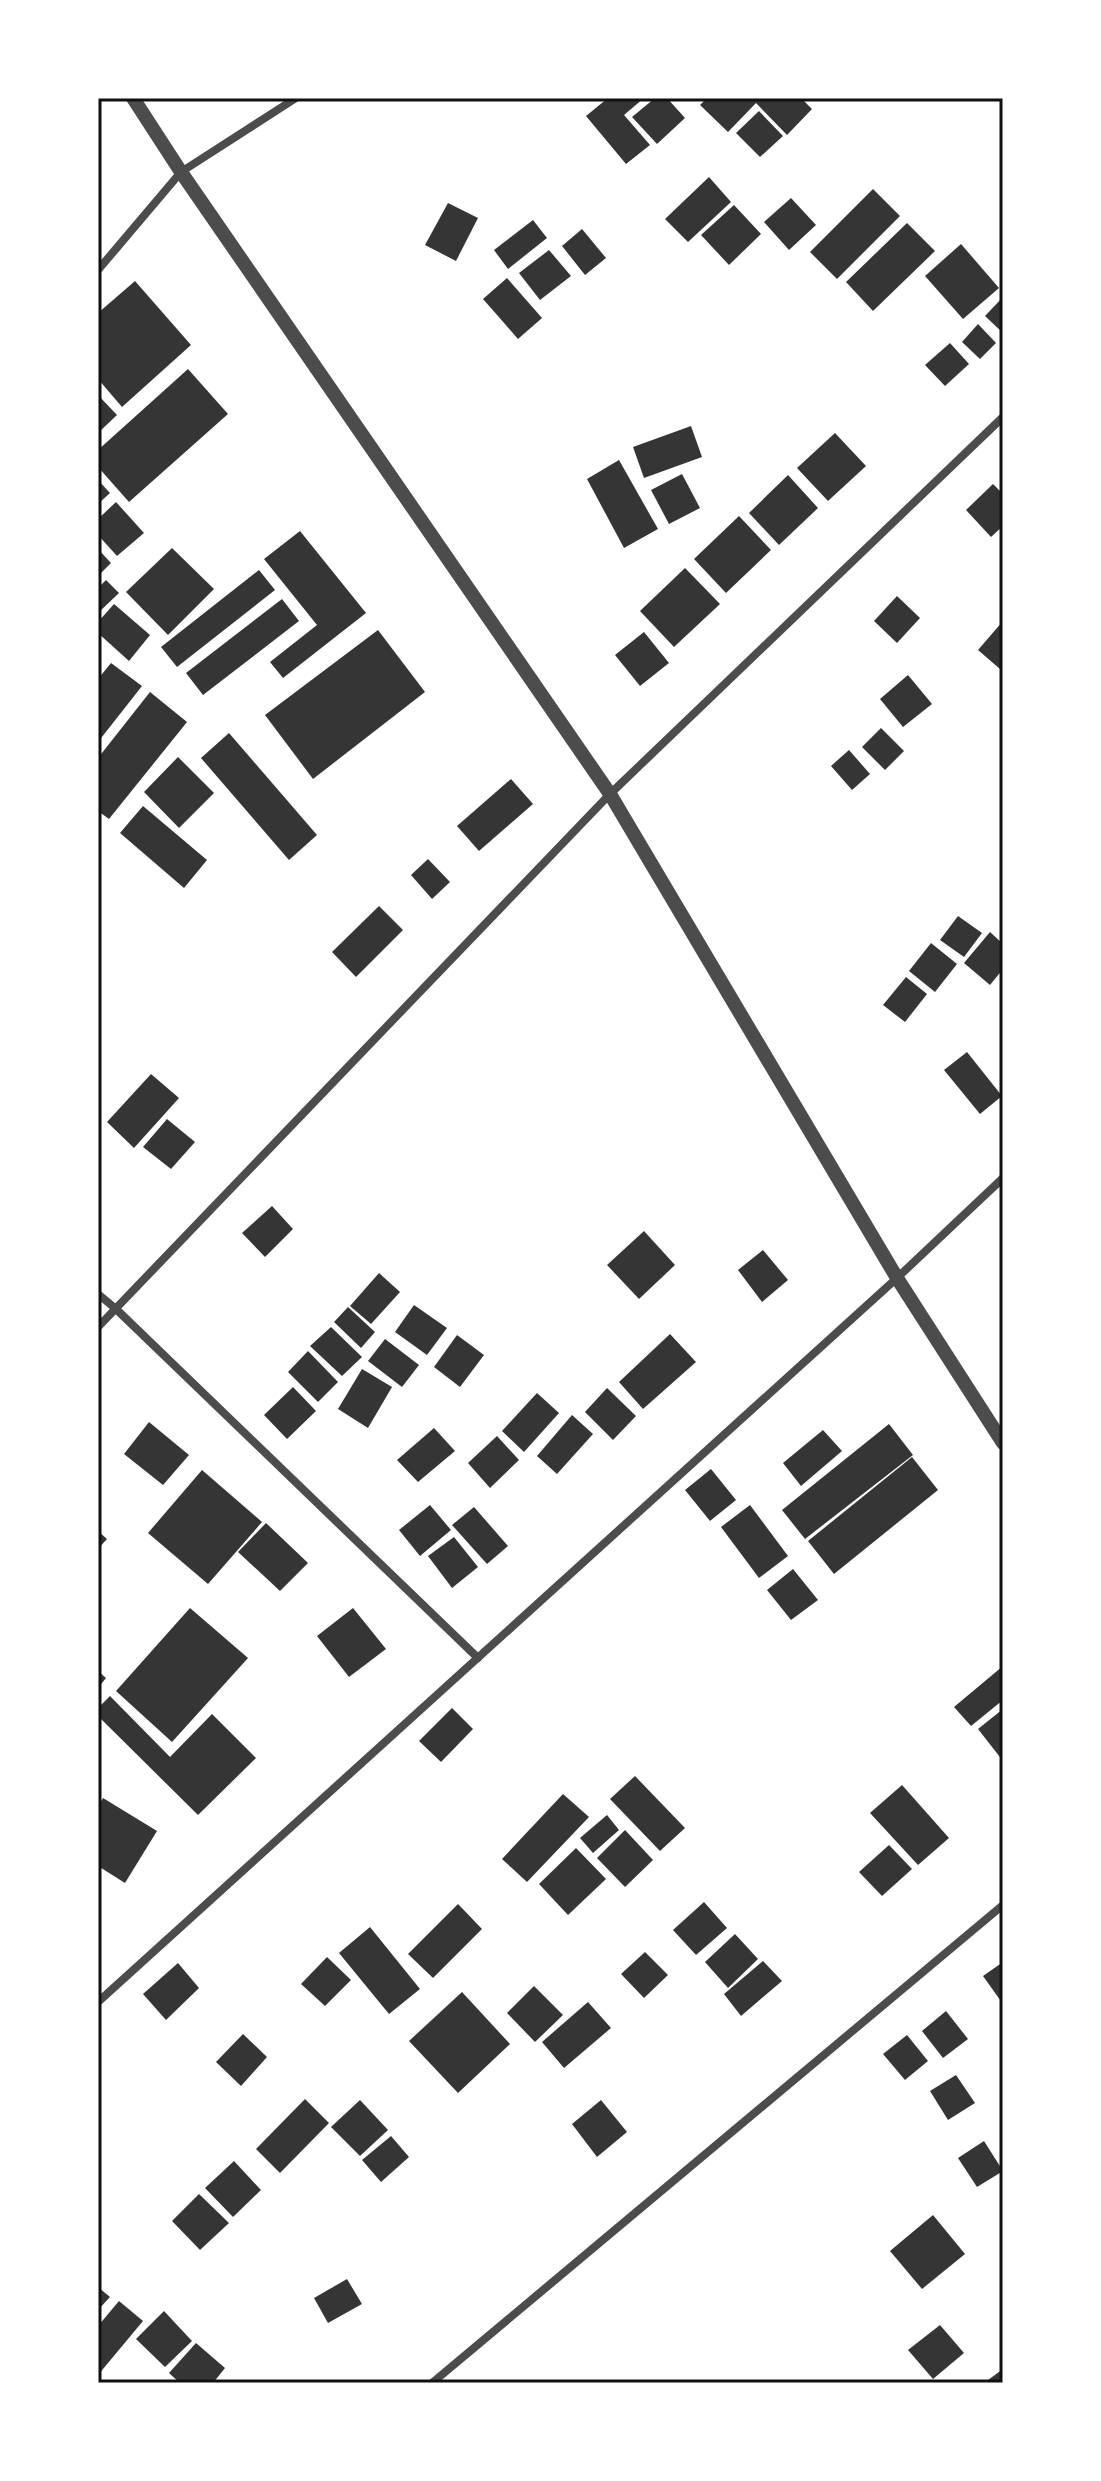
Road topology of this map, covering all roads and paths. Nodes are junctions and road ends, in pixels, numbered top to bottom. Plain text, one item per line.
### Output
1 (133, 98) edge
2 (296, 98) edge
3 (181, 172) junction
4 (98, 270) edge
5 (1003, 417) edge
6 (610, 794) junction
7 (1003, 1178) edge
8 (897, 1278) junction
9 (98, 1294) edge
10 (116, 1309) junction
11 (98, 1327) edge
12 (1003, 1443) edge
13 (478, 1658) junction
14 (1003, 1905) edge
15 (98, 2002) edge
16 (432, 2383) edge

1 - 3 street
2 - 3 street
3 - 4 street
3 - 6 street
5 - 6 street
6 - 8 street
6 - 10 street
7 - 8 street
8 - 12 street
8 - 13 street
9 - 10 street
10 - 11 street
10 - 13 street
13 - 15 street
14 - 16 street

